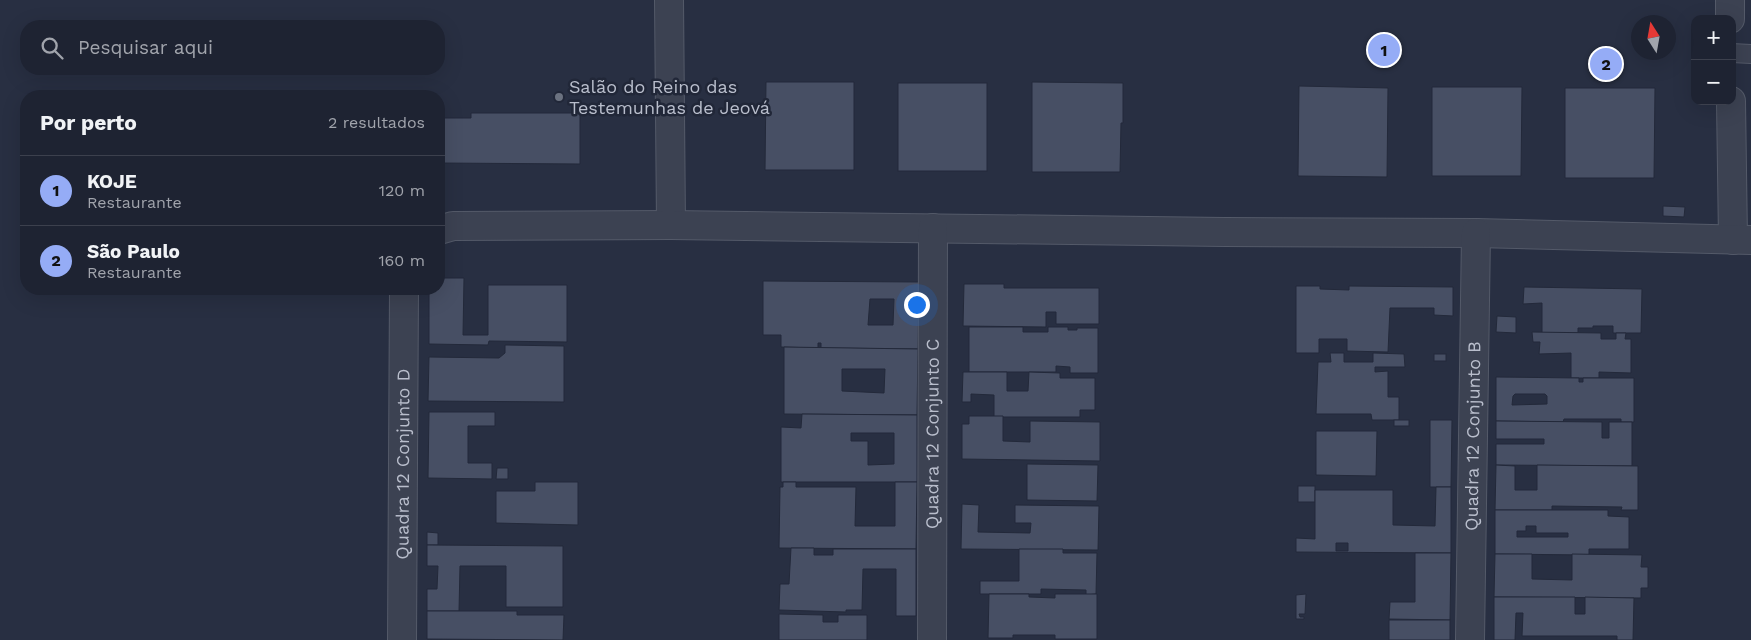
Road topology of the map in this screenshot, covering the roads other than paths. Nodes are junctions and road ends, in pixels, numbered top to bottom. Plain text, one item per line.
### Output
1 (669, 0) edge
2 (1730, 0) edge
3 (1730, 15) edge
4 (1736, 53) edge
5 (1751, 54) edge
6 (1731, 105) edge
7 (671, 225) junction
8 (445, 228) edge
9 (933, 228) junction
10 (1476, 233) junction
11 (1742, 240) edge
12 (404, 295) edge
13 (402, 640) edge
14 (932, 640) edge
15 (1470, 640) edge

1 - 7 street
2 - 3 street
4 - 5 lane
6 - 11 street
7 - 8 street
7 - 9 street
9 - 10 street
9 - 14 street, Quadra 12 Conjunto C
10 - 11 street
10 - 15 street, Quadra 12 Conjunto B
12 - 13 street, Quadra 12 Conjunto D

